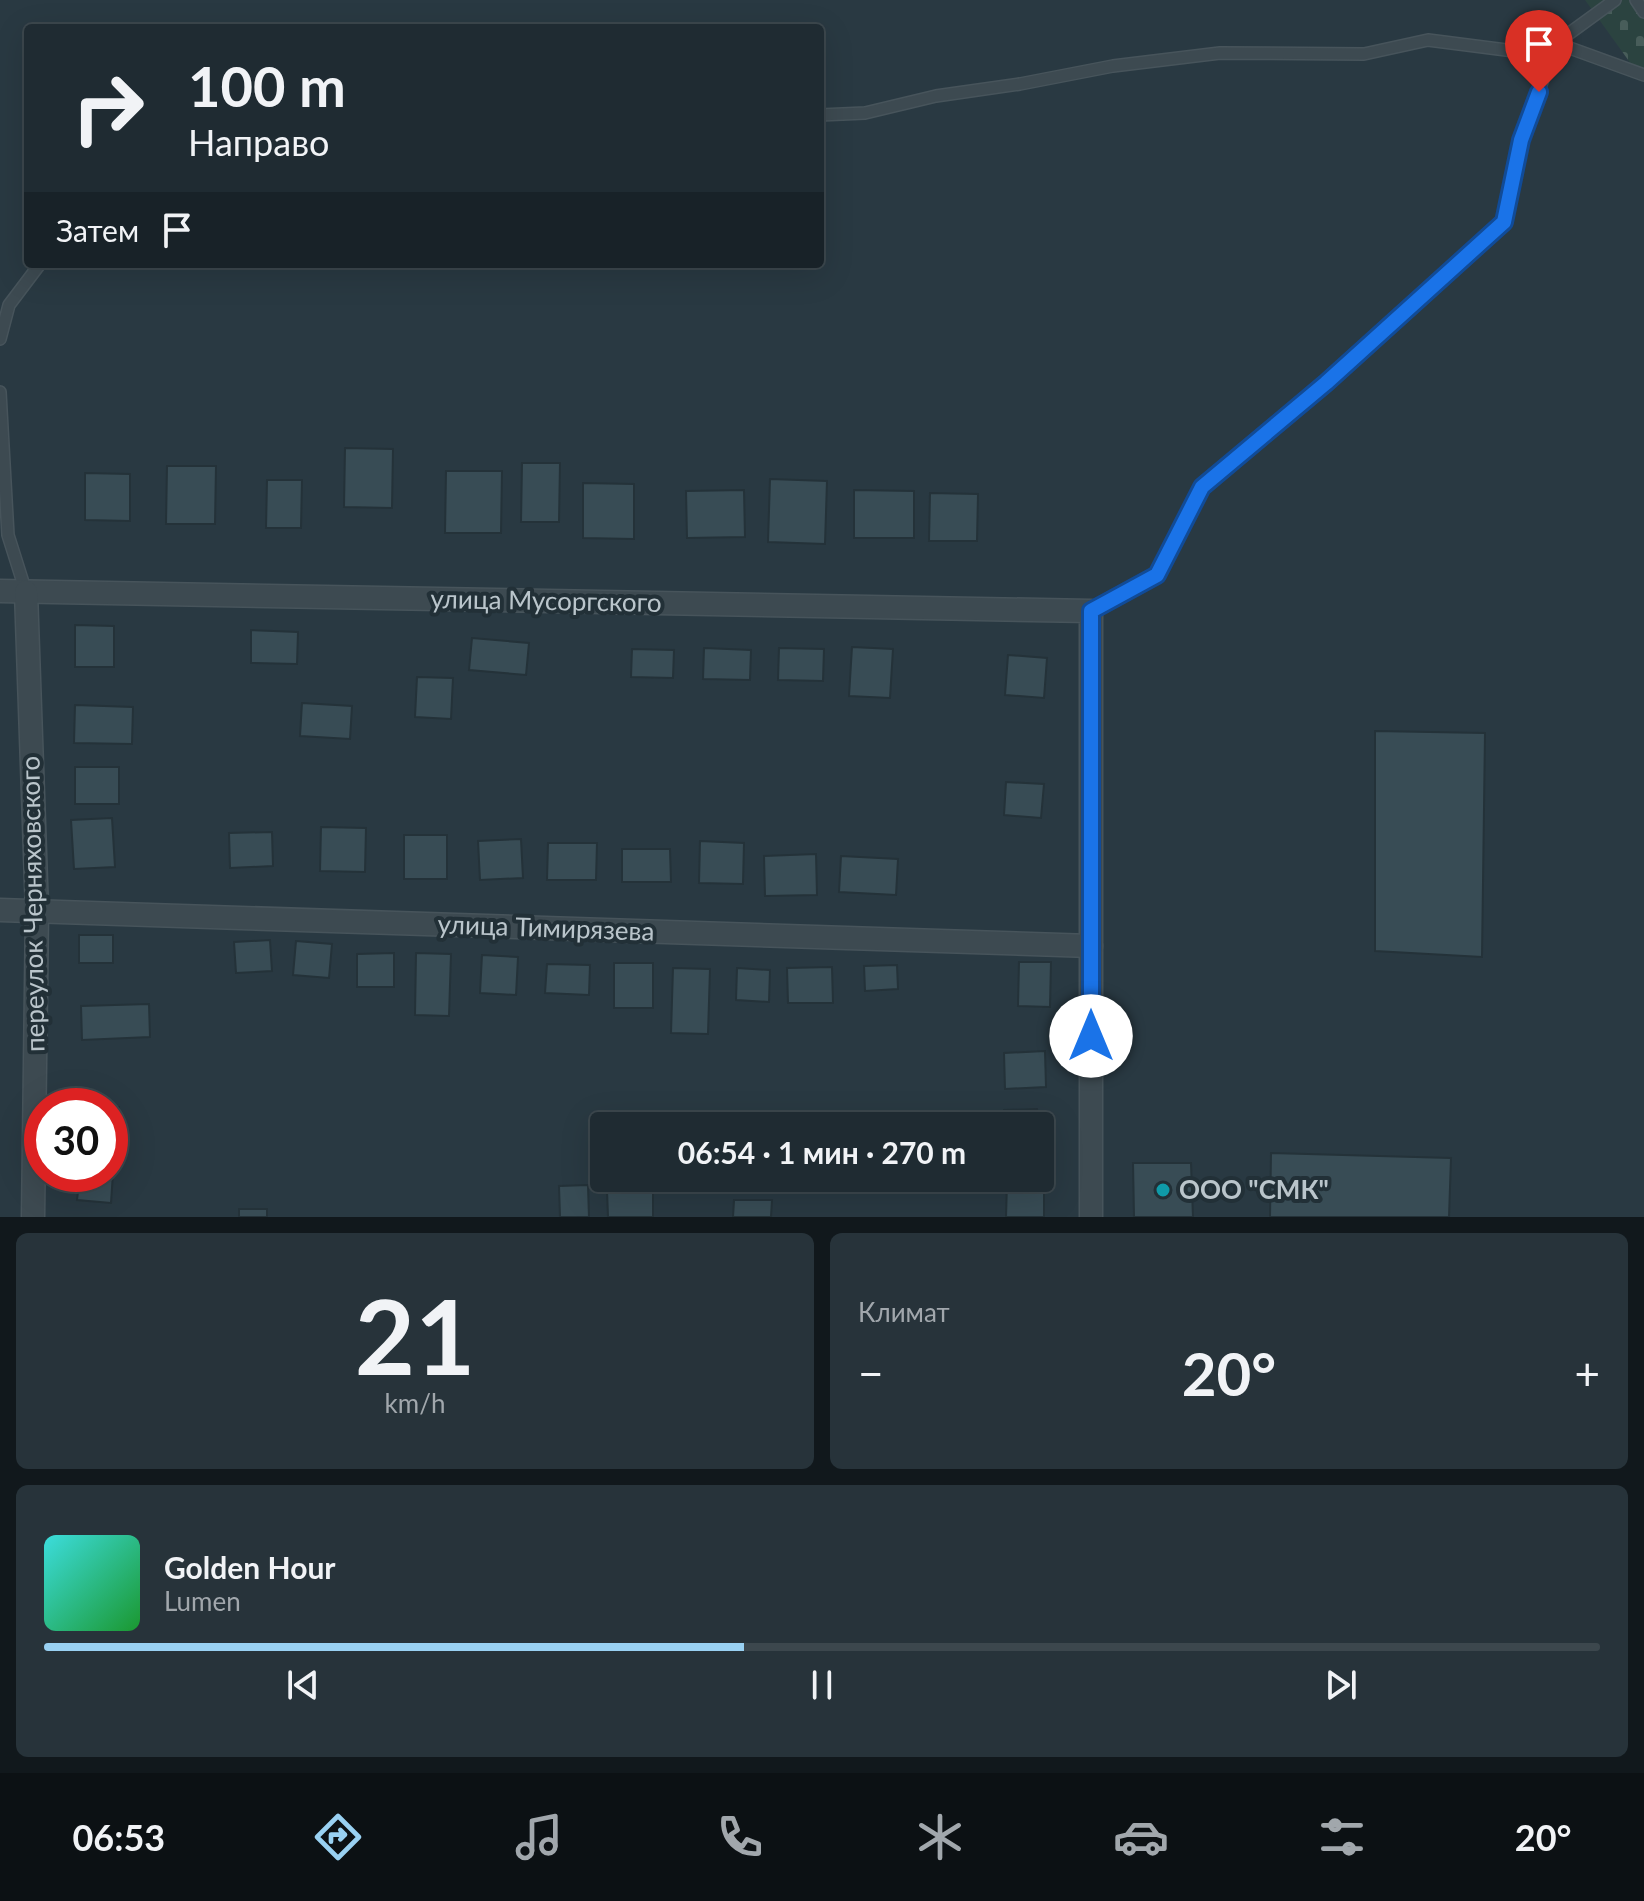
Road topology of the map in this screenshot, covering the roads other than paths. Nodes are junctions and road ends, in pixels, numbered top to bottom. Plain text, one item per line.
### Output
1 (1615, 0) edge
2 (1636, 0) edge
3 (1644, 12) edge
4 (1556, 43) junction
5 (1644, 75) edge
6 (824, 115) edge
7 (37, 268) edge
8 (0, 339) edge
9 (0, 392) edge
10 (0, 591) edge
11 (26, 592) junction
12 (1091, 611) junction
13 (0, 910) edge
14 (37, 911) junction
15 (1091, 946) junction
16 (33, 1217) edge
17 (1091, 1217) edge

1 - 4 lane
2 - 3 lane
4 - 5 lane
4 - 6 lane
4 - 12 lane
7 - 8 lane
9 - 11 lane
10 - 11 street, улица Мусоргского
11 - 12 street, улица Мусоргского
11 - 14 street, переулок Черняховского
12 - 15 street
13 - 14 street, улица Тимирязева
14 - 15 street, улица Тимирязева
14 - 16 street, переулок Черняховского
15 - 17 street

